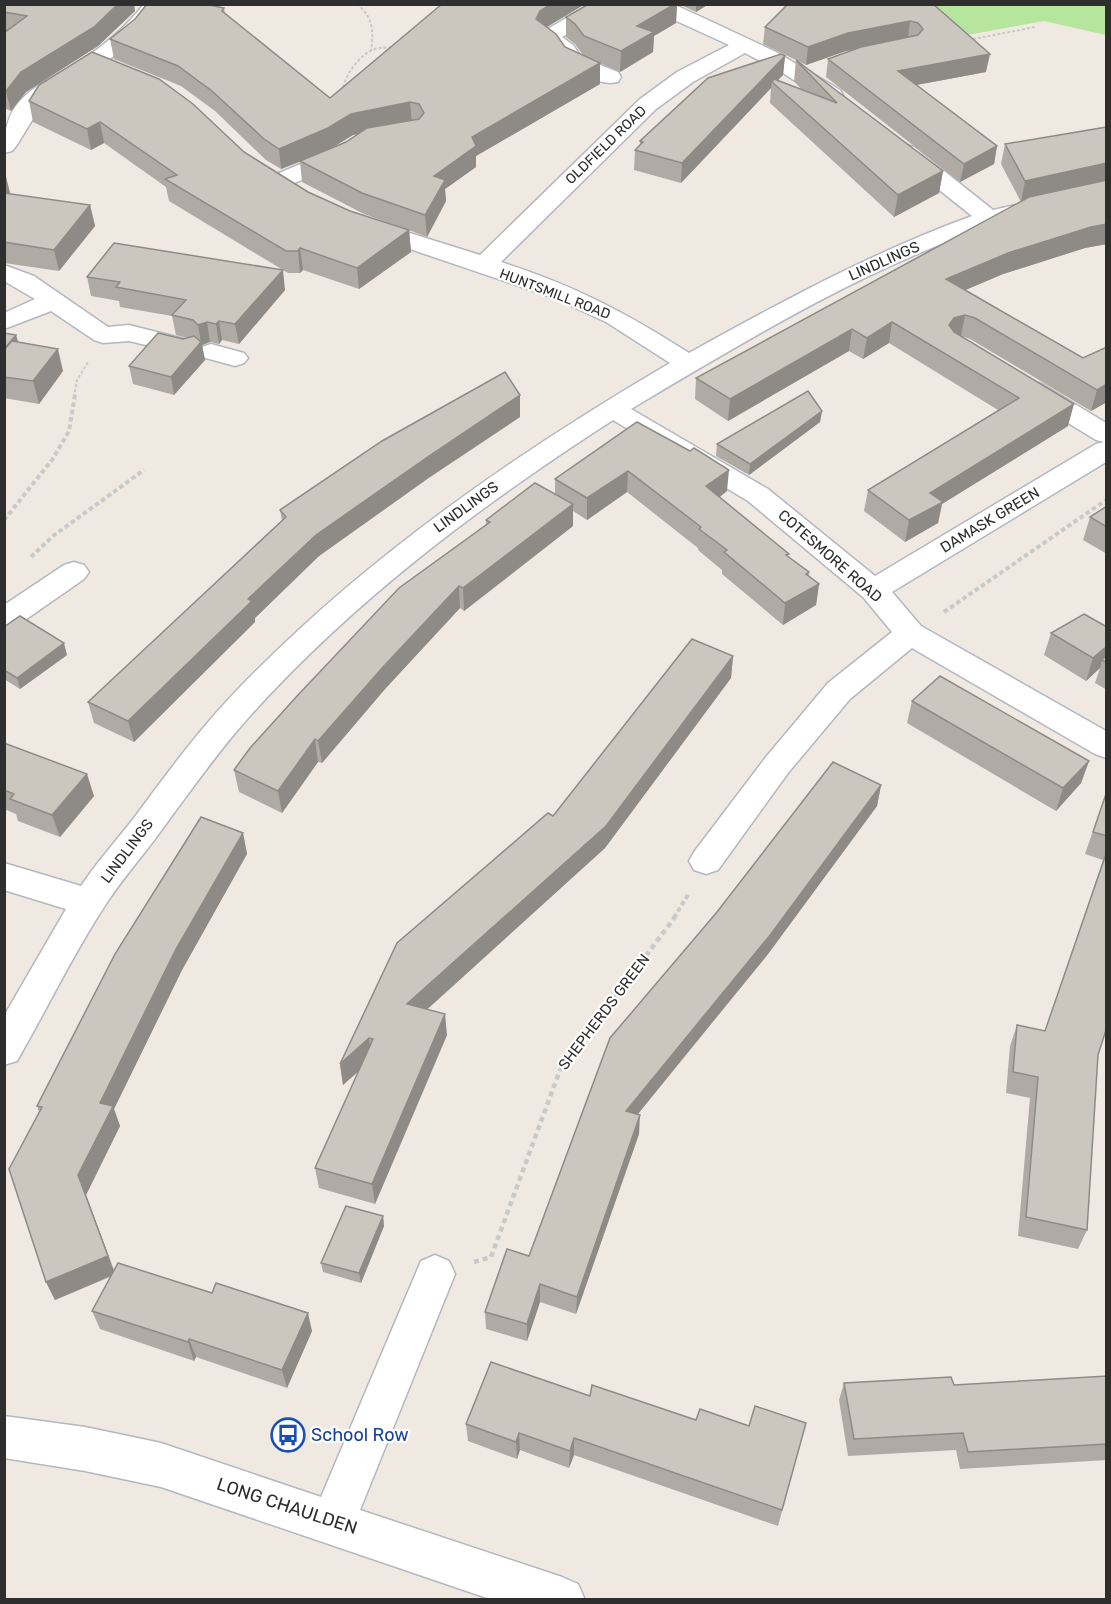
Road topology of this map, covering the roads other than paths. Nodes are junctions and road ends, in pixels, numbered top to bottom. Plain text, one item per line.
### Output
1 (155, 4) edge
2 (606, 4) edge
3 (655, 4) edge
4 (744, 45) junction
5 (94, 62) junction
6 (117, 70) edge
7 (610, 77) dead end
8 (849, 108) edge
9 (361, 142) edge
10 (894, 142) edge
11 (4, 146) edge
12 (1107, 192) edge
13 (300, 194) edge
14 (989, 218) junction
15 (351, 220) edge
16 (483, 266) junction
17 (4, 272) edge
18 (52, 302) junction
19 (4, 322) edge
20 (211, 352) dead end
21 (688, 363) junction
22 (1011, 376) edge
23 (611, 408) junction
24 (1107, 434) edge
25 (1107, 450) edge
26 (74, 572) dead end
27 (873, 590) junction
28 (4, 620) edge
29 (910, 633) junction
30 (1107, 746) edge
31 (706, 861) road end
32 (4, 876) edge
33 (88, 902) junction
34 (4, 1050) edge
35 (435, 1274) road end
36 (4, 1437) edge
37 (333, 1522) junction
38 (562, 1599) edge

1 - 5 street
2 - 7 street
3 - 4 street
4 - 8 street
4 - 16 street, OLDFIELD ROAD
5 - 6 street
5 - 11 street
9 - 13 street
10 - 14 street
12 - 14 street, LINDLINGS
14 - 21 street, LINDLINGS
15 - 16 street, HUNTSMILL ROAD
16 - 21 street, HUNTSMILL ROAD
17 - 18 street
18 - 19 street
18 - 20 street
21 - 23 street, LINDLINGS
22 - 24 street
23 - 27 street, COTESMORE ROAD
23 - 33 street, LINDLINGS
25 - 27 street, DAMASK GREEN
26 - 28 street
27 - 29 street, COTESMORE ROAD
29 - 30 street, COTESMORE ROAD
29 - 31 street
32 - 33 street
33 - 34 street, LINDLINGS
35 - 37 street
36 - 37 street, LONG CHAULDEN
37 - 38 street, LONG CHAULDEN

